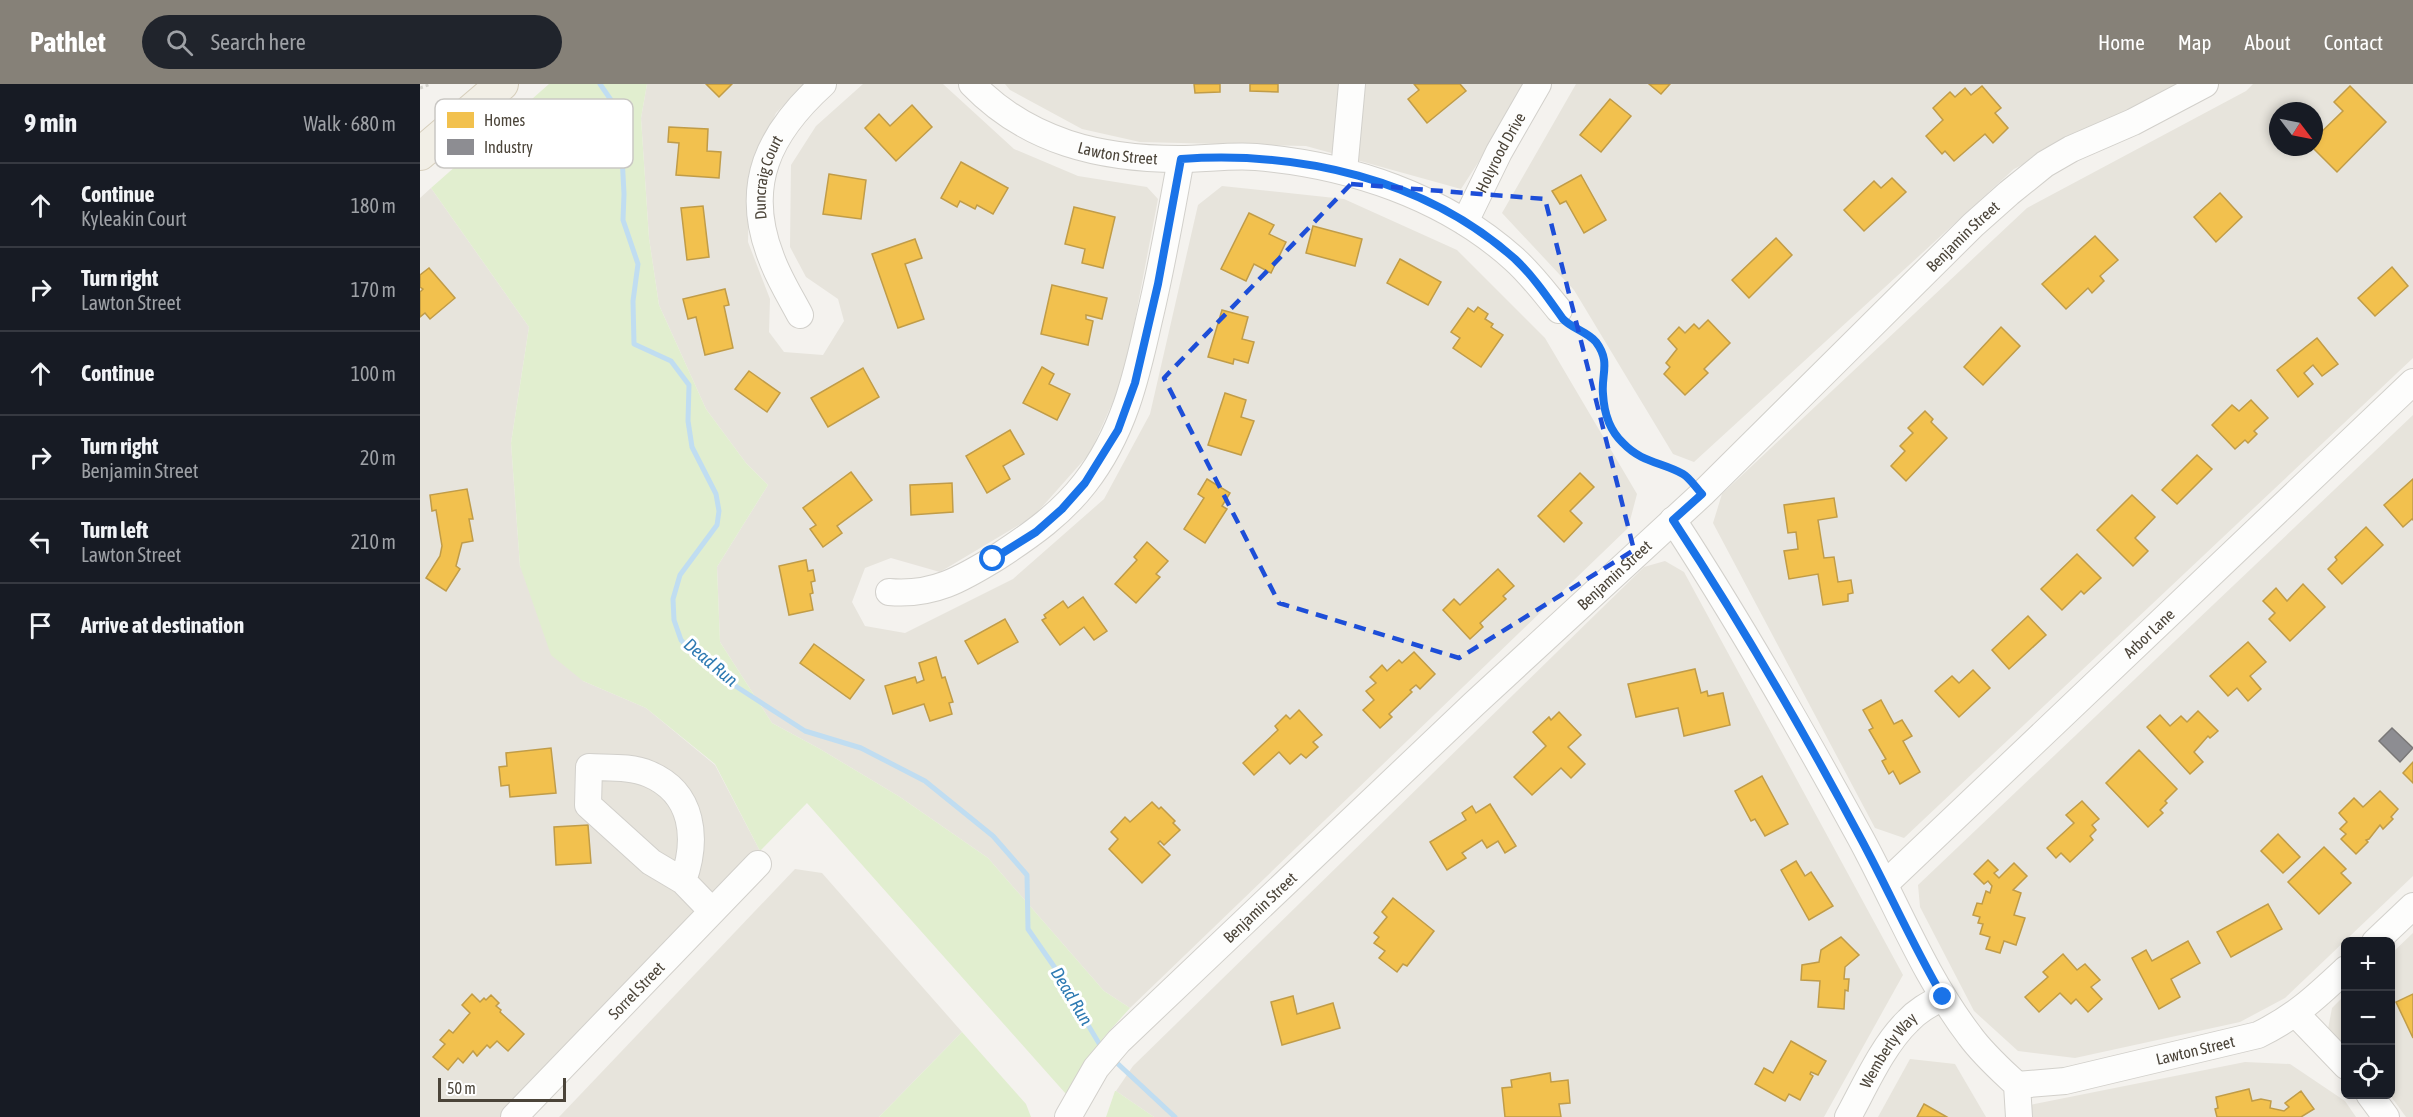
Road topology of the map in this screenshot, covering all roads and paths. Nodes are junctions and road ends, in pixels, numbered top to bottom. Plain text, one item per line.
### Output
1 (431, 84) edge
2 (502, 84) edge
3 (823, 84) edge
4 (972, 84) edge
5 (1352, 84) edge
6 (1538, 84) edge
7 (2205, 84) edge
8 (420, 88) edge
9 (484, 99) edge
10 (435, 141) edge
11 (420, 154) edge
12 (1181, 159) junction
13 (1344, 171) junction
14 (1465, 222) junction
15 (1559, 310) joint
16 (800, 315) dead end
17 (2413, 382) edge
18 (1702, 494) junction
19 (1673, 520) junction
20 (889, 592) dead end
21 (758, 864) dead end
22 (683, 880) junction
23 (1885, 884) junction
24 (2413, 906) edge
25 (712, 911) junction
26 (2380, 937) edge
27 (2341, 974) edge
28 (1943, 997) junction
29 (2296, 1014) junction
30 (2341, 1061) edge
31 (2017, 1085) junction
32 (2372, 1099) edge
33 (514, 1117) edge
34 (1068, 1117) edge
35 (1848, 1117) edge
36 (2019, 1117) edge
37 (2386, 1117) edge

1 - 8 path
2 - 9 main road
3 - 16 street, Duncraig Court
4 - 12 street, Lawton Street
5 - 13 street
6 - 14 street, Holyrood Drive
7 - 18 street, Benjamin Street
10 - 11 main road
12 - 13 street, Lawton Street
12 - 20 street
13 - 14 street, Lawton Street
14 - 15 street, Lawton Street
15 - 18 path
17 - 23 street, Arbor Lane
18 - 19 street, Benjamin Street
19 - 23 street
19 - 34 street, Benjamin Street
21 - 25 street, Sorrel Street
22 - 22 street
22 - 25 street
23 - 28 street
24 - 26 street
25 - 33 street, Sorrel Street
27 - 29 street, Lawton Street
28 - 31 street
28 - 35 street, Wemberly Way
29 - 30 street
29 - 31 street, Lawton Street
31 - 36 street
32 - 37 street

